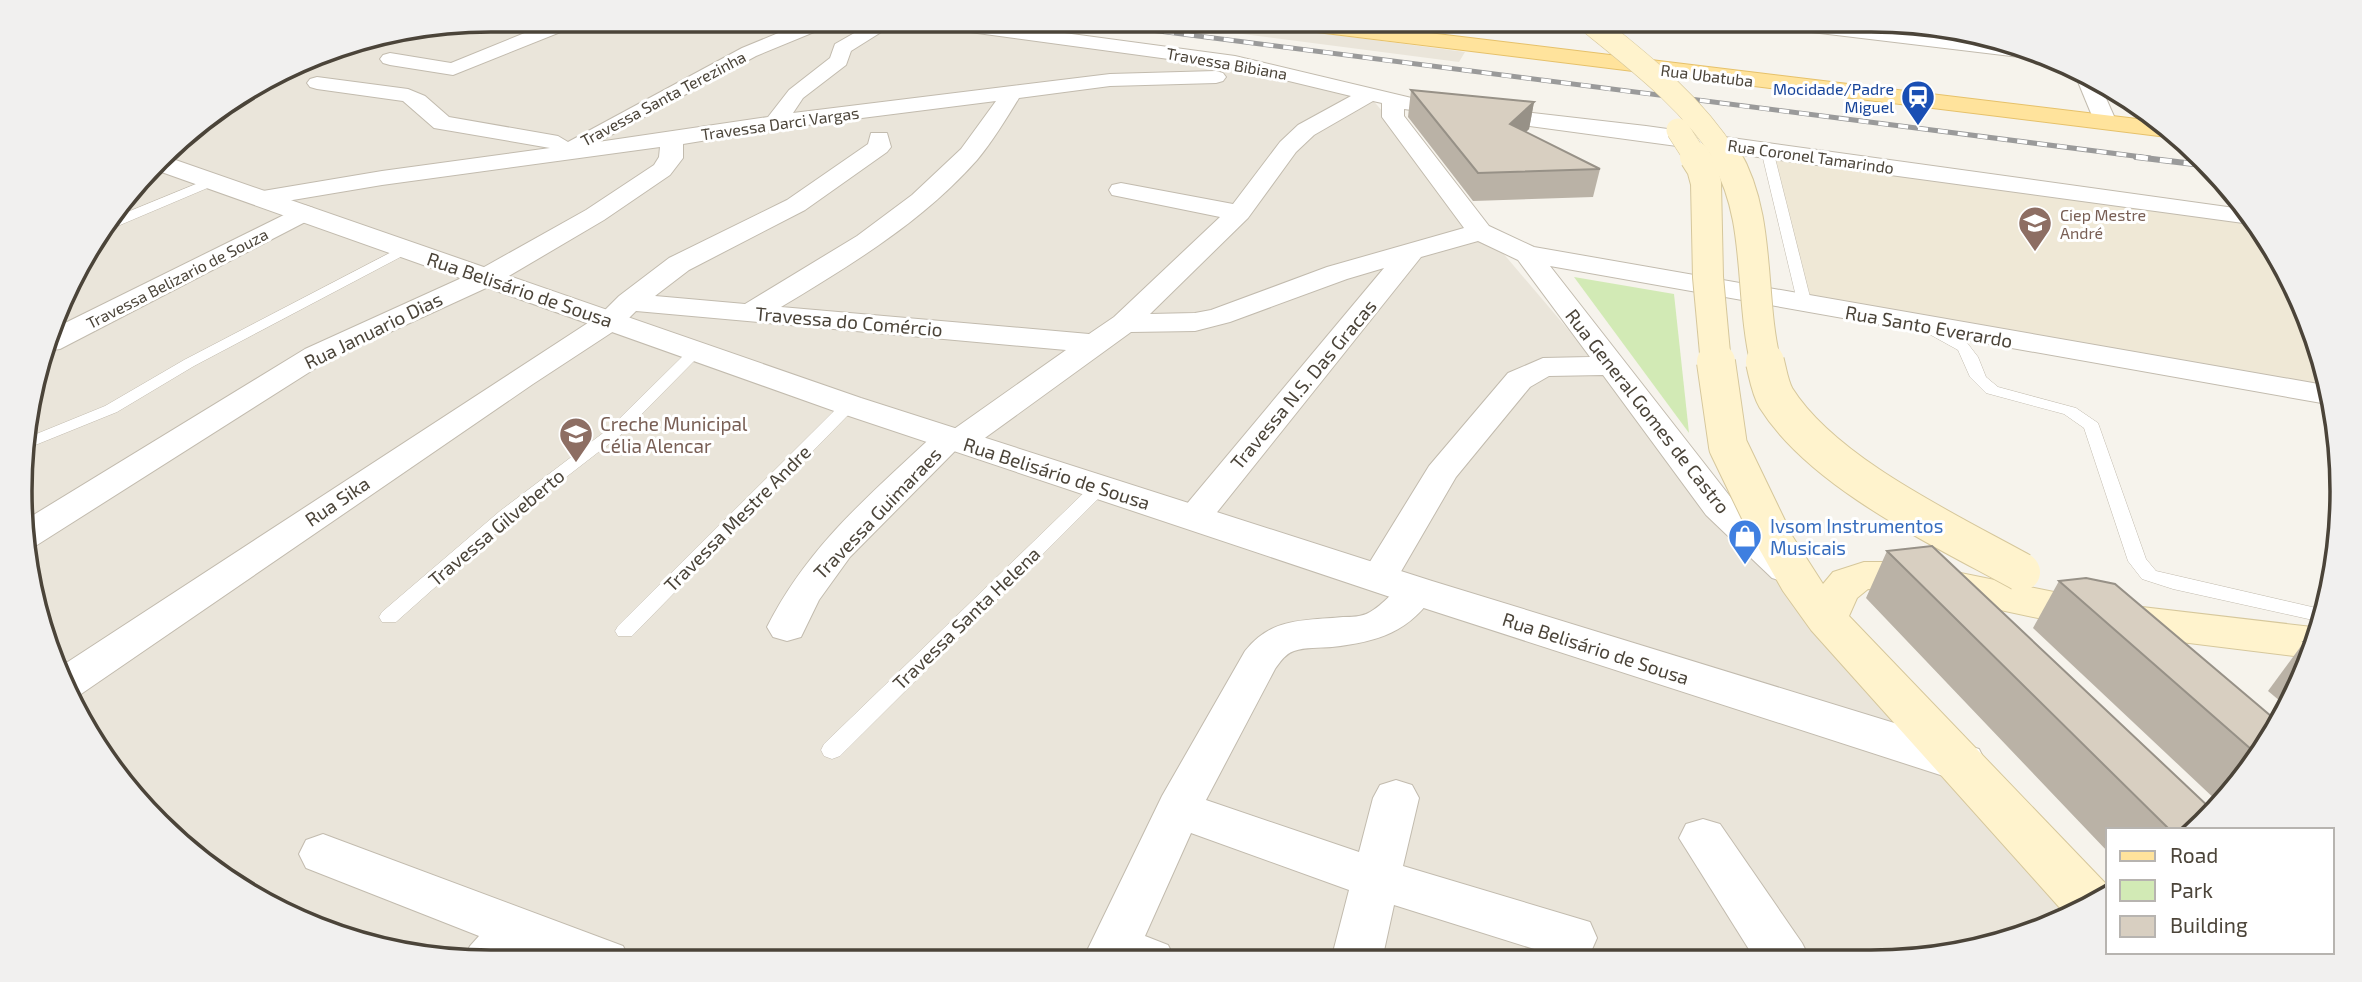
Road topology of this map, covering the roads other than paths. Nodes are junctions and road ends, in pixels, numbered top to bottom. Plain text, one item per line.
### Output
1 (544, 32) edge
2 (798, 32) edge
3 (870, 32) edge
4 (1017, 32) edge
5 (1387, 32) edge
6 (1575, 32) edge
7 (1602, 32) edge
8 (1860, 32) edge
9 (1993, 48) edge
10 (390, 59) dead end
11 (1300, 77) junction
12 (317, 83) dead end
13 (2091, 88) edge
14 (1012, 92) junction
15 (1380, 98) junction
16 (775, 122) junction
17 (2106, 123) junction
18 (2154, 129) edge
19 (879, 138) dead end
20 (672, 139) junction
21 (585, 147) junction
22 (1768, 150) junction
23 (167, 165) edge
24 (213, 181) junction
25 (1121, 190) dead end
26 (263, 198) junction
27 (1239, 212) junction
28 (304, 213) junction
29 (2239, 216) edge
30 (120, 220) edge
31 (1480, 232) junction
32 (405, 249) junction
33 (1413, 250) junction
34 (1527, 254) junction
35 (487, 277) junction
36 (1805, 305) junction
37 (619, 311) junction
38 (752, 312) junction
39 (1124, 323) junction
40 (1925, 326) junction
41 (58, 339) edge
42 (1096, 344) junction
43 (696, 351) junction
44 (1612, 366) junction
45 (2320, 394) edge
46 (849, 405) junction
47 (954, 440) junction
48 (34, 441) edge
49 (1101, 486) junction
50 (1193, 518) junction
51 (33, 531) edge
52 (1798, 581) junction
53 (1398, 585) junction
54 (2314, 614) edge
55 (389, 617) dead end
56 (2108, 618) junction
57 (1826, 619) junction
58 (2155, 625) junction
59 (788, 627) dead end
60 (625, 631) dead end
61 (2305, 642) edge
62 (2206, 667) edge
63 (72, 679) edge
64 (832, 750) dead end
65 (1962, 763) junction
66 (1396, 798) dead end
67 (1178, 809) junction
68 (1703, 838) dead end
69 (323, 854) dead end
70 (1376, 880) junction
71 (2084, 898) edge
72 (1572, 938) dead end
73 (503, 946) edge
74 (528, 950) edge
75 (1127, 950) edge
76 (1358, 950) edge
77 (1778, 950) edge

1 - 10 street
2 - 21 street, Travessa Santa Terezinha
3 - 16 street
4 - 11 street, Travessa Bibiana
5 - 17 main road, Rua Ubatuba
6 - 52 main road, bridge
7 - 56 main road, bridge
8 - 9 street
11 - 14 street, Travessa Darci Vargas
11 - 15 street, Travessa Bibiana
12 - 21 street
13 - 17 street
14 - 16 street, Travessa Darci Vargas
14 - 38 street
15 - 22 street, Rua Coronel Tamarindo
15 - 27 street, Travessa Guimaraes
15 - 31 street, Rua General Gomes de Castro
16 - 20 street, Travessa Darci Vargas
17 - 18 main road, Rua Ubatuba
19 - 37 street, Rua Sika
20 - 21 street, Travessa Darci Vargas
20 - 35 street, Rua Januario Dias
21 - 26 street, Travessa Darci Vargas
22 - 29 street, Rua Coronel Tamarindo
22 - 36 lane
23 - 24 street, Rua Belisário de Sousa
24 - 26 street, Rua Belisário de Sousa
24 - 30 lane
25 - 27 street
26 - 28 street, Rua Belisário de Sousa
27 - 39 street, Travessa Guimaraes
28 - 32 street, Rua Belisário de Sousa
28 - 41 street, Travessa Belizario de Souza
31 - 33 street
31 - 34 street, Rua General Gomes de Castro
32 - 35 street, Rua Belisário de Sousa
32 - 48 lane
33 - 39 street
33 - 50 street, Travessa N.S. Das Gracas
34 - 36 street, Rua Santo Everardo
34 - 44 street, Rua General Gomes de Castro
35 - 37 street, Rua Belisário de Sousa
35 - 51 street, Rua Januario Dias
36 - 40 street, Rua Santo Everardo
37 - 38 street, Travessa do Comércio
37 - 43 street, Rua Belisário de Sousa
37 - 63 street, Rua Sika
38 - 42 street, Travessa do Comércio
39 - 42 street, Travessa Guimaraes
40 - 45 street, Rua Santo Everardo
40 - 54 lane
42 - 47 street, Travessa Guimaraes
43 - 46 street, Rua Belisário de Sousa
43 - 55 lane, Travessa Gilveberto
44 - 52 street, Rua General Gomes de Castro
44 - 53 street
46 - 47 street, Rua Belisário de Sousa
46 - 60 lane, Travessa Mestre Andre
47 - 49 street, Rua Belisário de Sousa
47 - 59 street, Travessa Guimaraes
49 - 50 street, Rua Belisário de Sousa
49 - 64 lane, Travessa Santa Helena
50 - 53 street, Rua Belisário de Sousa
52 - 57 main road, Rua General Gomes de Castro
53 - 65 street, Rua Belisário de Sousa
53 - 67 street
56 - 57 main road
56 - 58 main road
57 - 65 main road, Rua General Gomes de Castro
58 - 61 main road
58 - 62 street
65 - 71 main road, Rua General Gomes de Castro
66 - 70 street
67 - 70 street
67 - 75 street
68 - 77 street
69 - 73 street
70 - 72 street
70 - 76 street
73 - 74 street

